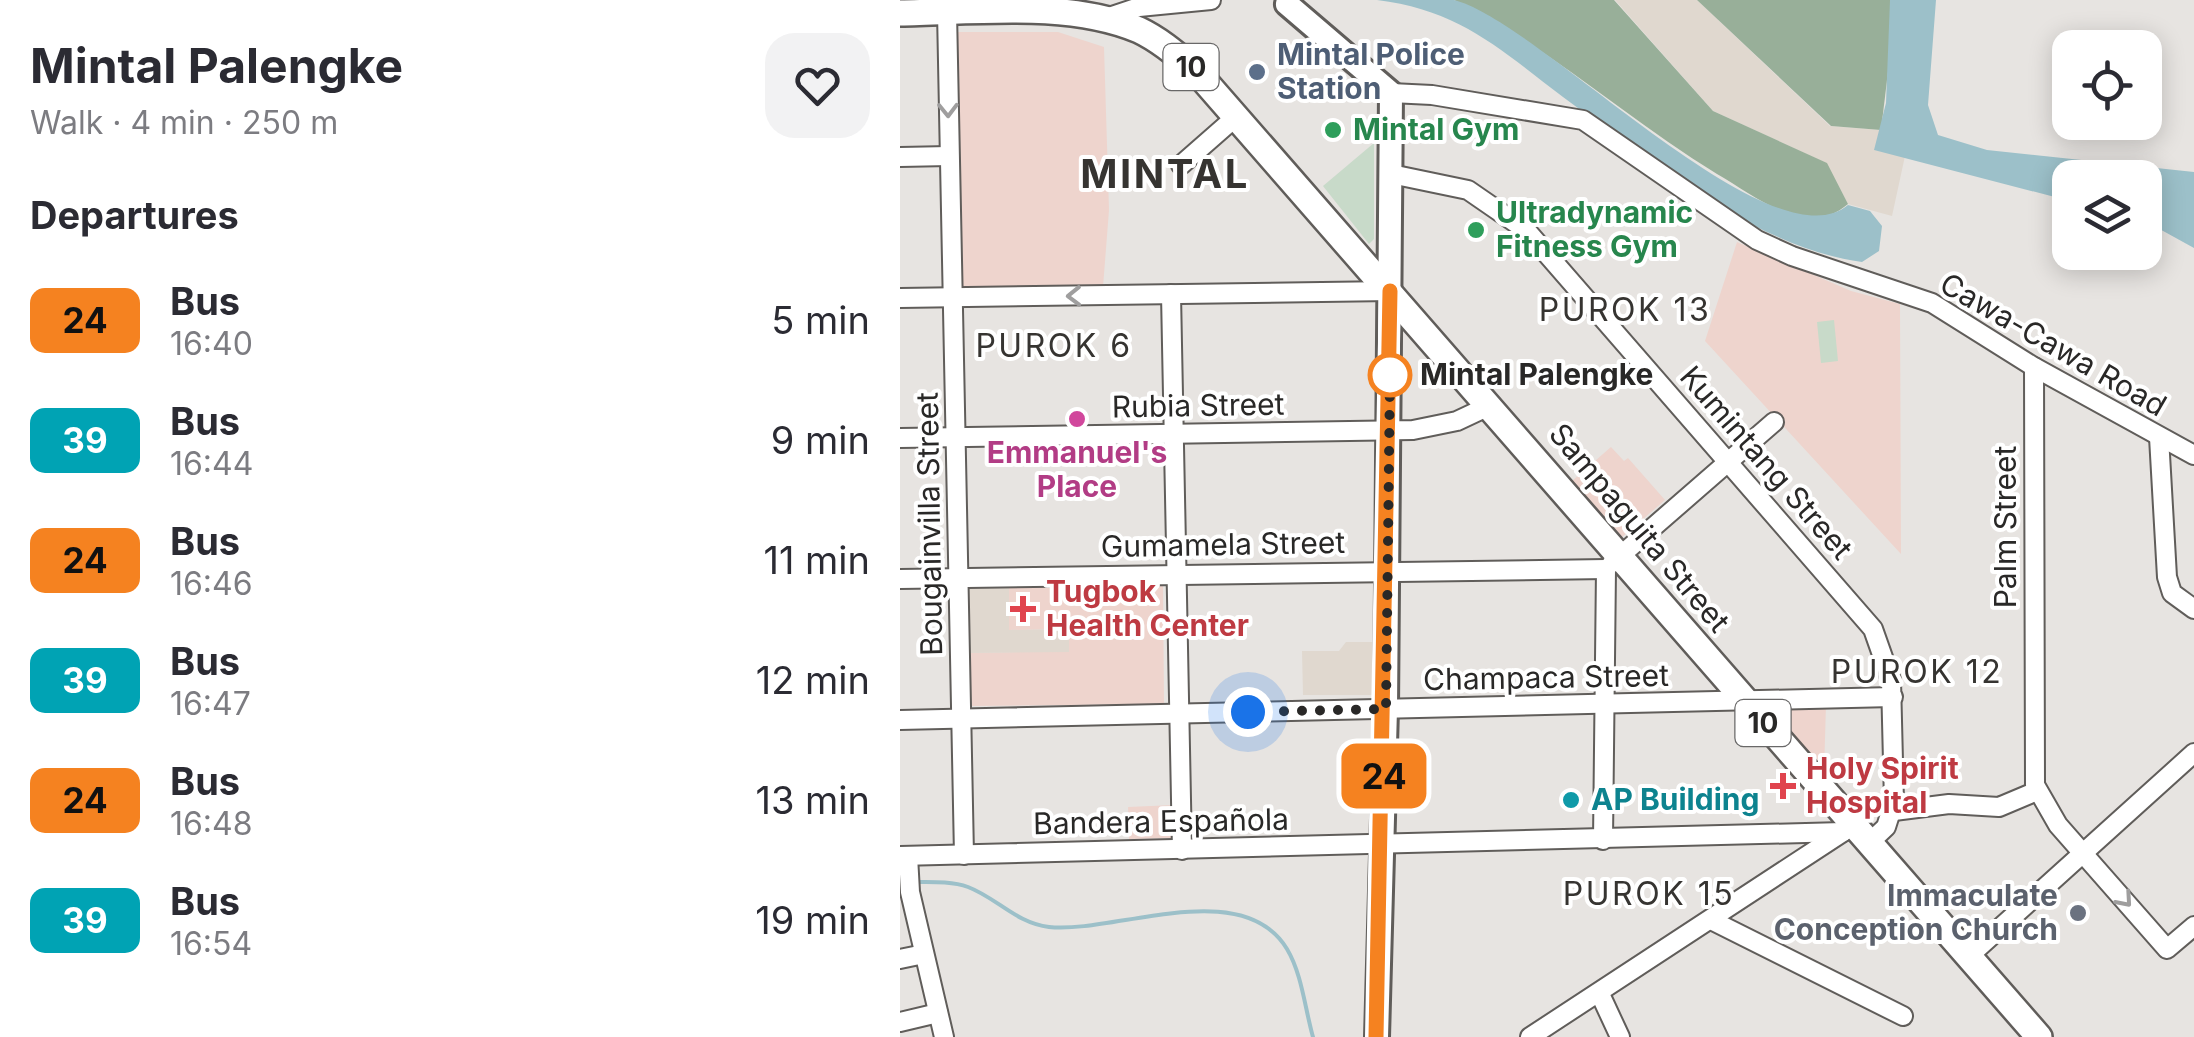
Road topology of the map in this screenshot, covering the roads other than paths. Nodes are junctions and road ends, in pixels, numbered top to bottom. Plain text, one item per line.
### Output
1 (1211, 0) edge
2 (1283, 1) edge
3 (946, 12) junction
4 (900, 13) edge
5 (1106, 18) junction
6 (1391, 93) junction
7 (1238, 115) junction
8 (949, 156) junction
9 (900, 158) edge
10 (1181, 164) dead end
11 (1391, 174) junction
12 (1390, 291) junction
13 (1172, 294) junction
14 (900, 298) edge
15 (952, 298) junction
16 (2034, 367) junction
17 (1491, 405) junction
18 (1774, 422) dead end
19 (1390, 430) junction
20 (1174, 433) junction
21 (955, 436) junction
22 (900, 438) edge
23 (2159, 438) junction
24 (2194, 455) edge
25 (1728, 462) junction
26 (1613, 562) junction
27 (1388, 570) junction
28 (1177, 572) junction
29 (958, 578) junction
30 (900, 579) edge
31 (2194, 609) edge
32 (1893, 697) junction
33 (1745, 701) junction
34 (1604, 704) junction
35 (1386, 709) junction
36 (1180, 714) junction
37 (961, 719) junction
38 (900, 720) edge
39 (2194, 753) edge
40 (2036, 791) junction
41 (1894, 811) junction
42 (1855, 833) junction
43 (1603, 840) junction
44 (1383, 845) junction
45 (1182, 850) junction
46 (2083, 851) junction
47 (964, 855) junction
48 (906, 870) edge
49 (1713, 920) junction
50 (2194, 926) edge
51 (924, 954) junction
52 (1969, 956) junction
53 (900, 959) edge
54 (1600, 994) junction
55 (938, 1013) junction
56 (1903, 1016) dead end
57 (900, 1022) edge
58 (944, 1037) edge
59 (1376, 1037) edge
60 (1530, 1037) edge
61 (1620, 1037) edge
62 (2040, 1037) edge

1 - 5 street
2 - 6 main road
3 - 4 highway, Sampaguita Street / 10
3 - 5 highway, Sampaguita Street / 10
3 -> 8 street, Bougainvilla Street
5 - 7 highway, Sampaguita Street / 10
6 - 11 main road
6 - 16 street, Cawa-Cawa Road
7 - 10 street
7 - 12 highway, Sampaguita Street / 10
8 - 9 street
8 - 15 street, Bougainvilla Street
11 - 12 main road
11 - 25 street, Kumintang Street
12 - 13 street
12 - 17 highway, Sampaguita Street / 10
12 - 19 main road
13 -> 15 street
13 - 20 street
14 - 15 street
15 - 21 street, Bougainvilla Street
16 - 23 street, Cawa-Cawa Road
16 - 40 street, Palm Street
17 - 19 street, Rubia Street
17 - 26 highway, Sampaguita Street / 10
18 - 25 street
19 - 20 street, Rubia Street
19 - 27 main road
20 - 21 street, Rubia Street
20 - 28 street
21 - 22 street, Rubia Street
21 - 29 street, Bougainvilla Street
23 - 24 street, Cawa-Cawa Road
23 - 31 street
25 - 26 street
25 - 32 street, Kumintang Street
26 - 27 street, Gumamela Street
26 - 33 highway, Sampaguita Street / 10
26 - 34 street
27 - 28 street, Gumamela Street
27 - 35 main road
28 - 29 street, Gumamela Street
28 - 36 street
29 - 30 street, Gumamela Street
29 - 37 street, Bougainvilla Street
32 - 33 street, Champaca Street
32 - 41 street, Kumintang Street
33 - 34 street, Champaca Street
33 - 42 highway, Sampaguita Street / 10
34 - 35 street, Champaca Street
34 - 43 street
35 - 36 street, Champaca Street
35 - 44 main road
36 - 37 street, Champaca Street
36 - 45 street
37 - 38 street, Champaca Street
37 - 47 street, Bougainvilla Street
39 - 46 street
40 - 41 street
40 - 46 street
41 - 42 street
42 - 43 street, Bandera Española
42 - 49 street
42 - 52 highway, Sampaguita Street / 10
43 - 44 street, Bandera Española
44 - 45 street, Bandera Española
44 - 59 main road
45 - 47 street, Bandera Española
46 -> 50 street
46 - 52 street
47 - 48 street, Bandera Española
48 - 51 street
49 - 54 street
49 - 56 street
51 - 53 street
51 - 55 street
52 - 62 highway, Sampaguita Street / 10
54 - 60 street
54 - 61 street
55 - 57 street
55 - 58 street

